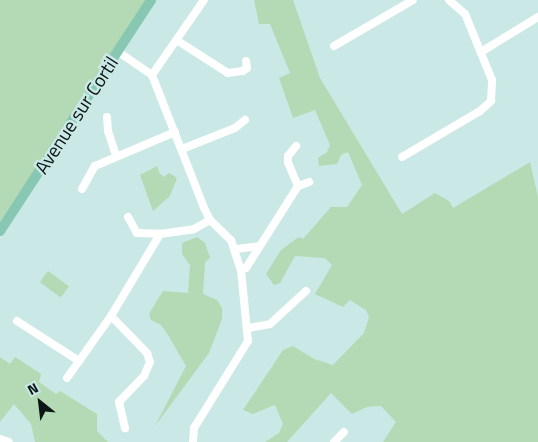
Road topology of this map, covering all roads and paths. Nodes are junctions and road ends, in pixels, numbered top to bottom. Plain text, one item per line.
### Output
1 (151, 0) edge
2 (204, 0) edge
3 (413, 0) edge
4 (449, 0) edge
5 (538, 17) edge
6 (178, 41) junction
7 (334, 46) dead end
8 (117, 51) junction
9 (481, 52) junction
10 (246, 61) dead end
11 (152, 75) junction
12 (107, 117) dead end
13 (245, 120) dead end
14 (174, 132) junction
15 (296, 146) dead end
16 (182, 149) junction
17 (116, 156) junction
18 (402, 157) dead end
19 (309, 182) dead end
20 (298, 186) junction
21 (82, 189) dead end
22 (128, 218) dead end
23 (210, 220) junction
24 (0, 231) edge
25 (160, 234) junction
26 (259, 246) junction
27 (236, 249) junction
28 (241, 270) junction
29 (306, 291) dead end
30 (112, 316) junction
31 (17, 321) dead end
32 (248, 328) junction
33 (79, 361) junction
34 (67, 378) dead end
35 (125, 428) dead end
36 (344, 432) dead end
37 (0, 439) edge
38 (9, 442) edge
39 (193, 442) edge
40 (334, 442) edge

1 - 8 main road, Avenue sur Cortil
2 - 6 street
3 - 7 street
4 - 9 street
5 - 9 street
6 - 10 street
6 - 11 street
8 - 11 street
8 - 24 main road, Avenue sur Cortil
9 - 18 street
11 - 14 street
12 - 17 street
13 - 16 street
14 - 16 street
14 - 17 street
15 - 20 street
16 - 23 street
17 - 21 street
19 - 20 street
20 - 26 street
22 - 25 street
23 - 25 street
23 - 27 street
25 - 30 street
26 - 27 street
26 - 28 street
27 - 28 street
28 - 32 street
29 - 32 street
30 - 33 street
30 - 35 street
31 - 33 street
32 - 39 street
33 - 34 street
36 - 40 street
37 - 38 street

